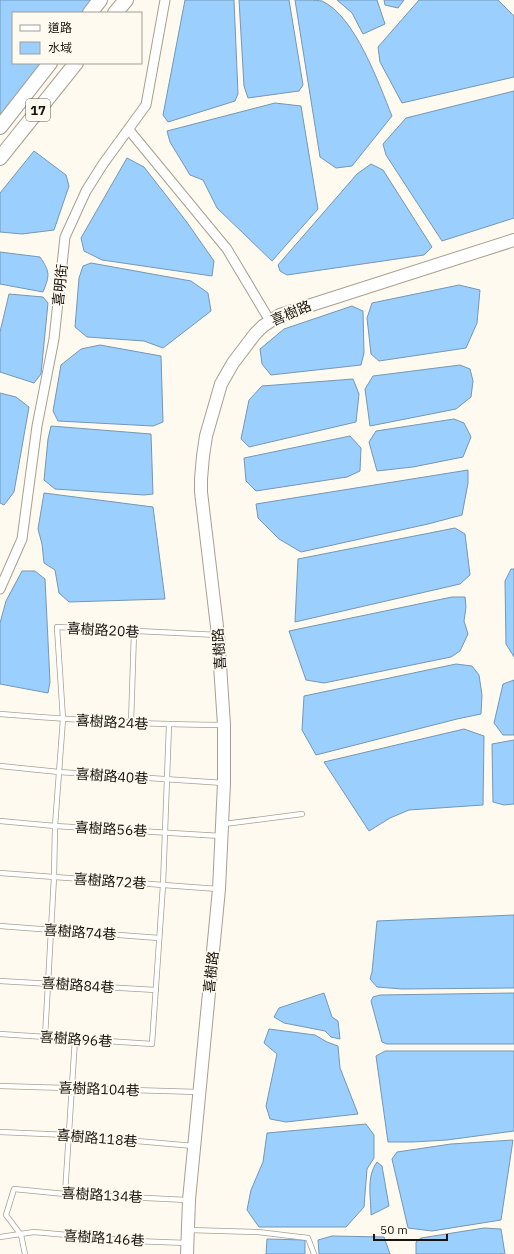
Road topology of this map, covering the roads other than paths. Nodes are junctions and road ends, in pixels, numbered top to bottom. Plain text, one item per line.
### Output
1 (100, 0) edge
2 (126, 0) edge
3 (165, 0) edge
4 (91, 12) edge
5 (116, 12) edge
6 (49, 64) edge
7 (75, 64) edge
8 (14, 109) junction
9 (29, 121) junction
10 (0, 127) edge
11 (129, 130) junction
12 (0, 158) edge
13 (514, 240) edge
14 (270, 321) junction
15 (0, 589) edge
16 (134, 632) junction
17 (218, 635) junction
18 (0, 714) edge
19 (63, 720) junction
20 (131, 723) junction
21 (169, 725) junction
22 (224, 725) junction
23 (0, 766) edge
24 (59, 772) junction
25 (167, 780) junction
26 (224, 783) junction
27 (302, 814) dead end
28 (0, 821) edge
29 (55, 826) junction
30 (222, 830) junction
31 (164, 832) junction
32 (0, 873) edge
33 (54, 877) junction
34 (163, 885) junction
35 (219, 889) junction
36 (0, 926) edge
37 (51, 930) junction
38 (159, 938) junction
39 (0, 981) edge
40 (48, 984) junction
41 (156, 990) junction
42 (0, 1034) edge
43 (45, 1037) junction
44 (75, 1039) junction
45 (0, 1086) edge
46 (72, 1089) junction
47 (199, 1092) junction
48 (0, 1132) edge
49 (68, 1136) junction
50 (194, 1146) junction
51 (65, 1194) junction
52 (189, 1200) junction
53 (188, 1230) junction
54 (21, 1235) junction
55 (0, 1237) edge
56 (187, 1249) edge
57 (24, 1254) edge
58 (314, 1254) edge

1 - 4 main road
2 - 5 main road
3 - 11 street, 喜明街
6 - 8 main road, 17
7 - 9 main road, 17
8 - 9 main road
8 - 10 main road, 17
9 - 12 main road, 17
11 - 14 street
11 - 15 street, 喜明街
13 - 14 street, 喜樹路
14 - 17 street, 喜樹路
16 - 17 lane, 喜樹路20巷
16 - 19 lane, 喜樹路20巷
16 - 20 lane
17 - 22 street, 喜樹路
18 - 19 lane, 喜樹路24巷
19 - 20 lane, 喜樹路24巷
19 - 24 lane
20 - 21 lane, 喜樹路24巷
21 - 22 lane, 喜樹路24巷
21 - 25 lane
22 - 26 street, 喜樹路
23 - 24 lane, 喜樹路40巷
24 - 25 lane, 喜樹路40巷
24 - 29 lane
25 - 26 lane, 喜樹路40巷
25 - 31 lane
26 - 30 street, 喜樹路
27 - 30 lane, 喜樹路56巷
28 - 29 lane, 喜樹路56巷
29 - 31 lane, 喜樹路56巷
29 - 33 lane
30 - 31 lane, 喜樹路56巷
30 - 35 street, 喜樹路
31 - 34 lane
32 - 33 lane, 喜樹路72巷
33 - 34 lane, 喜樹路72巷
33 - 37 lane
34 - 35 lane, 喜樹路72巷
34 - 38 lane
35 - 47 street, 喜樹路
36 - 37 lane, 喜樹路74巷
37 - 38 lane, 喜樹路74巷
37 - 40 lane
38 - 41 lane
39 - 40 lane, 喜樹路84巷
40 - 41 lane, 喜樹路84巷
40 - 43 lane
41 - 44 lane, 喜樹路96巷
42 - 43 lane, 喜樹路96巷
43 - 44 lane, 喜樹路96巷
44 - 46 lane
45 - 46 lane, 喜樹路104巷
46 - 47 lane, 喜樹路104巷
46 - 49 lane
47 - 50 street, 喜樹路
48 - 49 lane, 喜樹路118巷
49 - 50 lane, 喜樹路118巷
49 - 51 lane
50 - 52 street, 喜樹路
51 - 52 lane, 喜樹路134巷
51 - 54 lane, 喜樹路134巷
52 - 53 street, 喜樹路
53 - 56 street, 喜樹路
53 - 58 lane
54 - 55 lane, 喜樹路146巷
54 - 56 lane, 喜樹路146巷
54 - 57 lane

